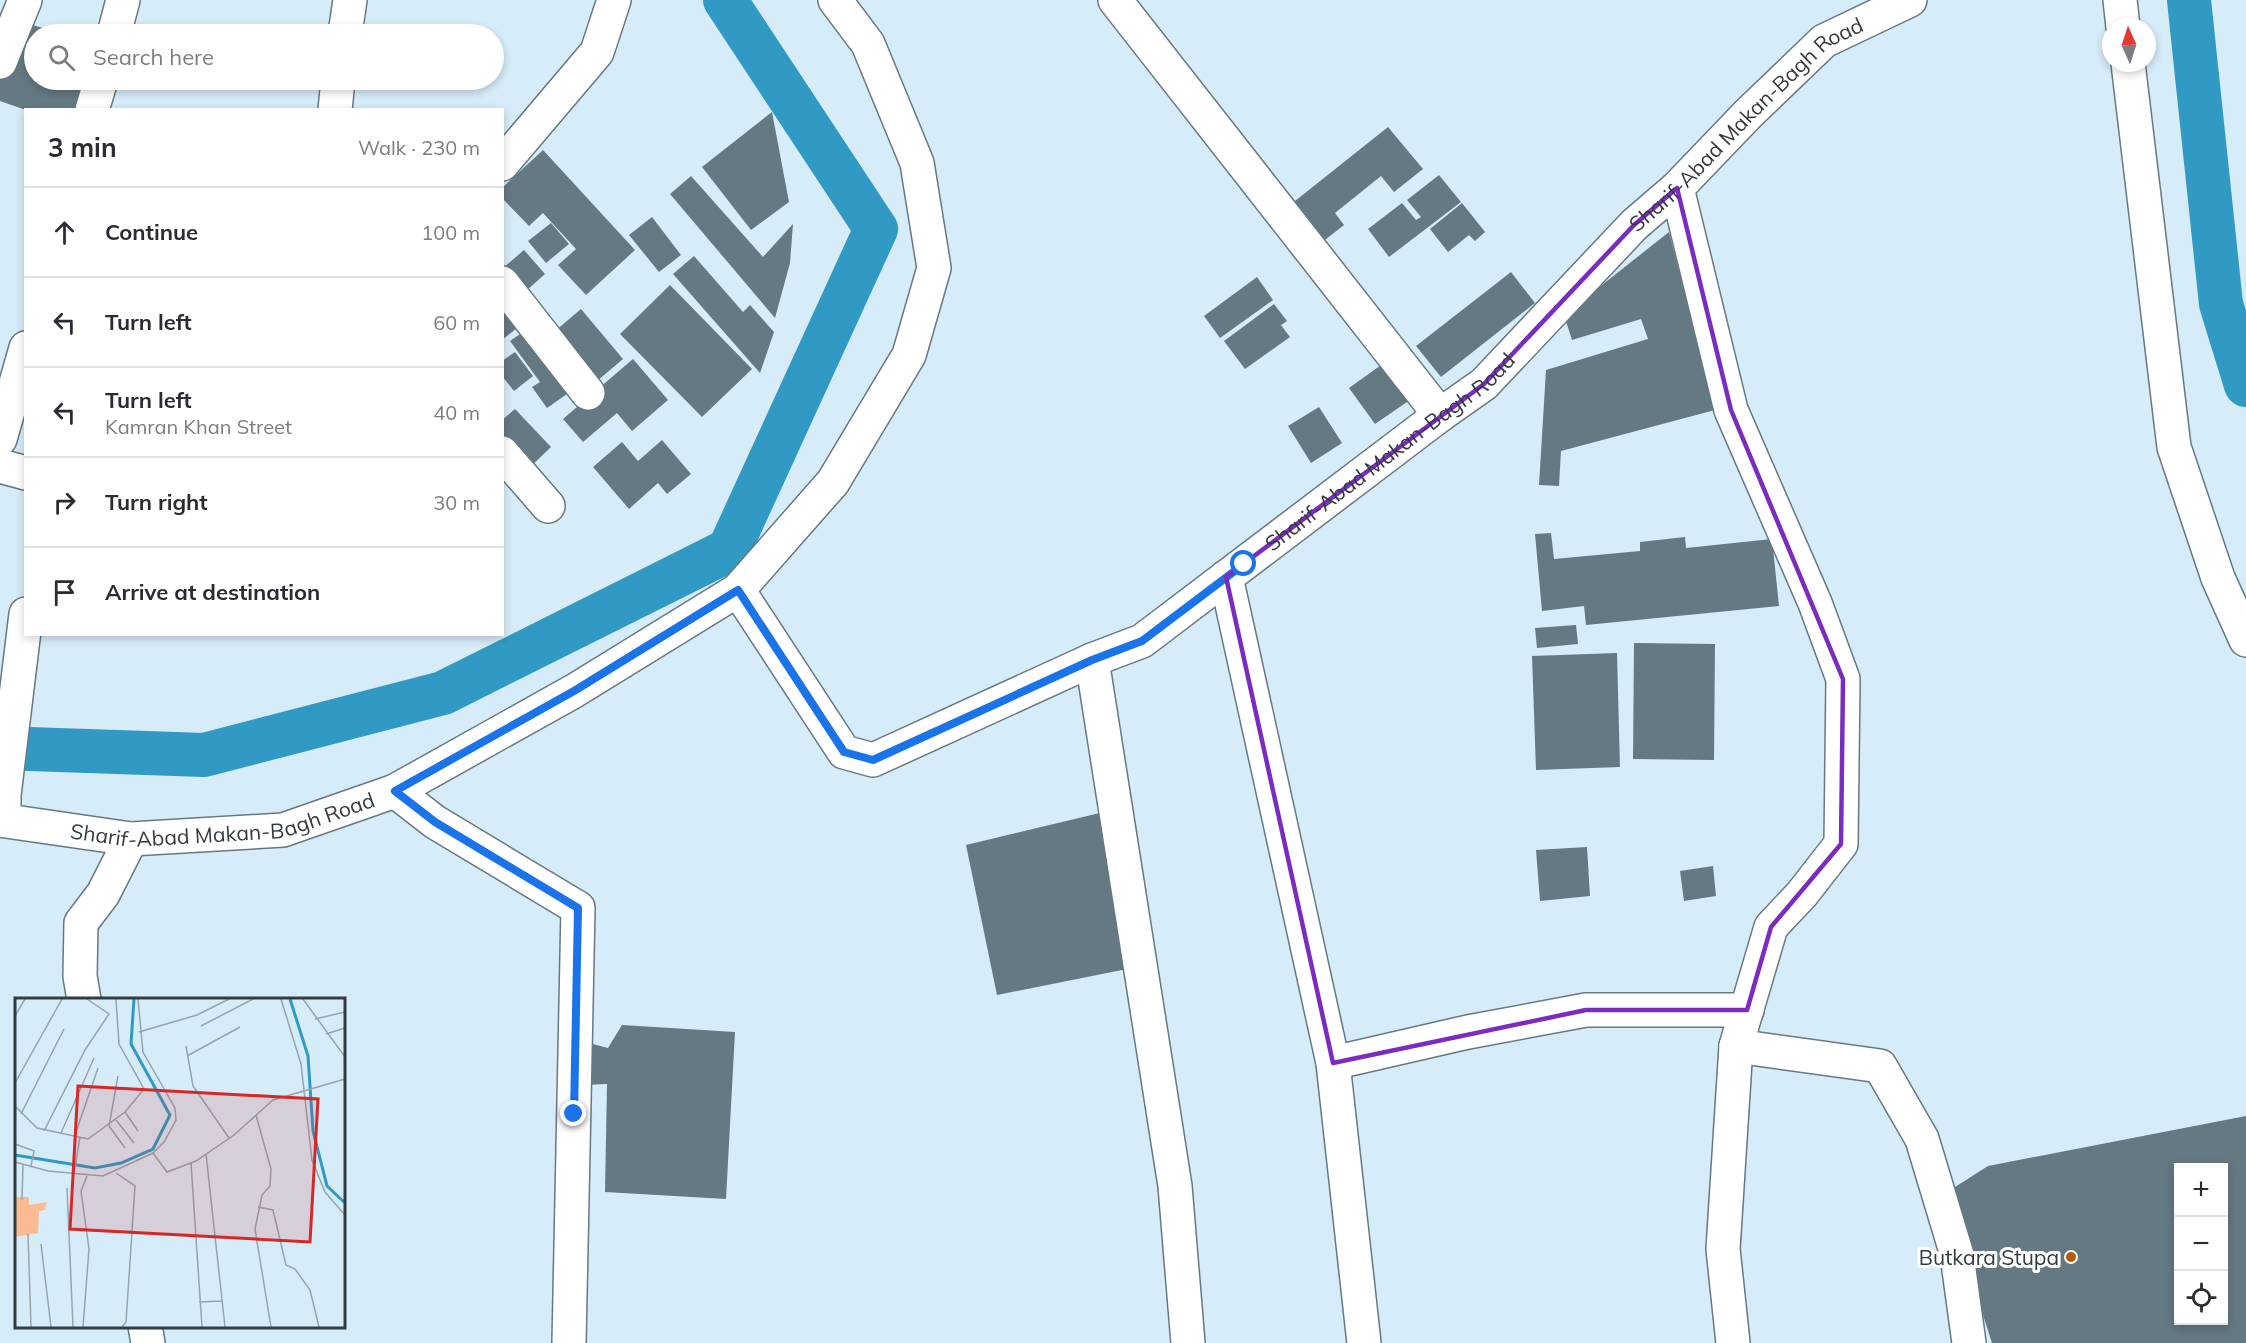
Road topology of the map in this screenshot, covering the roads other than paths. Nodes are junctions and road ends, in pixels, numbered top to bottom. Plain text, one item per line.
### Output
1 (25, 0) edge
2 (123, 0) edge
3 (350, 0) edge
4 (614, 0) edge
5 (835, 0) edge
6 (1114, 0) edge
7 (1910, 0) edge
8 (2120, 0) edge
9 (2122, 18) edge
10 (117, 24) edge
11 (346, 24) edge
12 (0, 62) edge
13 (2129, 72) edge
14 (98, 90) edge
15 (337, 90) edge
16 (93, 108) edge
17 (335, 108) edge
18 (504, 162) edge
19 (1677, 188) junction
20 (504, 287) edge
21 (24, 355) edge
22 (588, 393) dead end
23 (1440, 415) junction
24 (0, 439) edge
25 (504, 455) edge
26 (0, 466) edge
27 (24, 472) edge
28 (548, 506) dead end
29 (1226, 577) junction
30 (738, 590) junction
31 (24, 629) edge
32 (2246, 640) edge
33 (1092, 660) junction
34 (395, 791) junction
35 (3, 812) edge
36 (131, 839) junction
37 (84, 998) edge
38 (1747, 1010) junction
39 (1736, 1046) junction
40 (1333, 1064) junction
41 (145, 1328) edge
42 (148, 1343) edge
43 (569, 1343) edge
44 (1188, 1343) edge
45 (1364, 1343) edge
46 (1733, 1343) edge
47 (1969, 1343) edge

1 - 12 street
2 - 10 street
3 - 11 street
4 - 18 street
5 - 30 street
6 - 23 street
7 - 19 street, Sharif-Abad Makan-Bagh Road
8 - 9 street
13 - 32 street
14 - 16 street
15 - 17 street
19 - 23 street, Sharif-Abad Makan-Bagh Road
19 - 38 street
20 - 22 street
21 - 24 street
23 - 29 street, Sharif-Abad Makan-Bagh Road
25 - 28 street
26 - 27 street
29 - 33 street, Sharif-Abad Makan-Bagh Road
29 - 40 street
30 - 33 street, Sharif-Abad Makan-Bagh Road
30 - 34 street, Sharif-Abad Makan-Bagh Road
31 - 35 street
33 - 44 street
34 - 36 street, Sharif-Abad Makan-Bagh Road
34 - 43 street
35 - 36 street, Sharif-Abad Makan-Bagh Road
36 - 37 street
38 - 39 street
38 - 40 street
39 - 46 street
39 - 47 street
40 - 45 street
41 - 42 street

